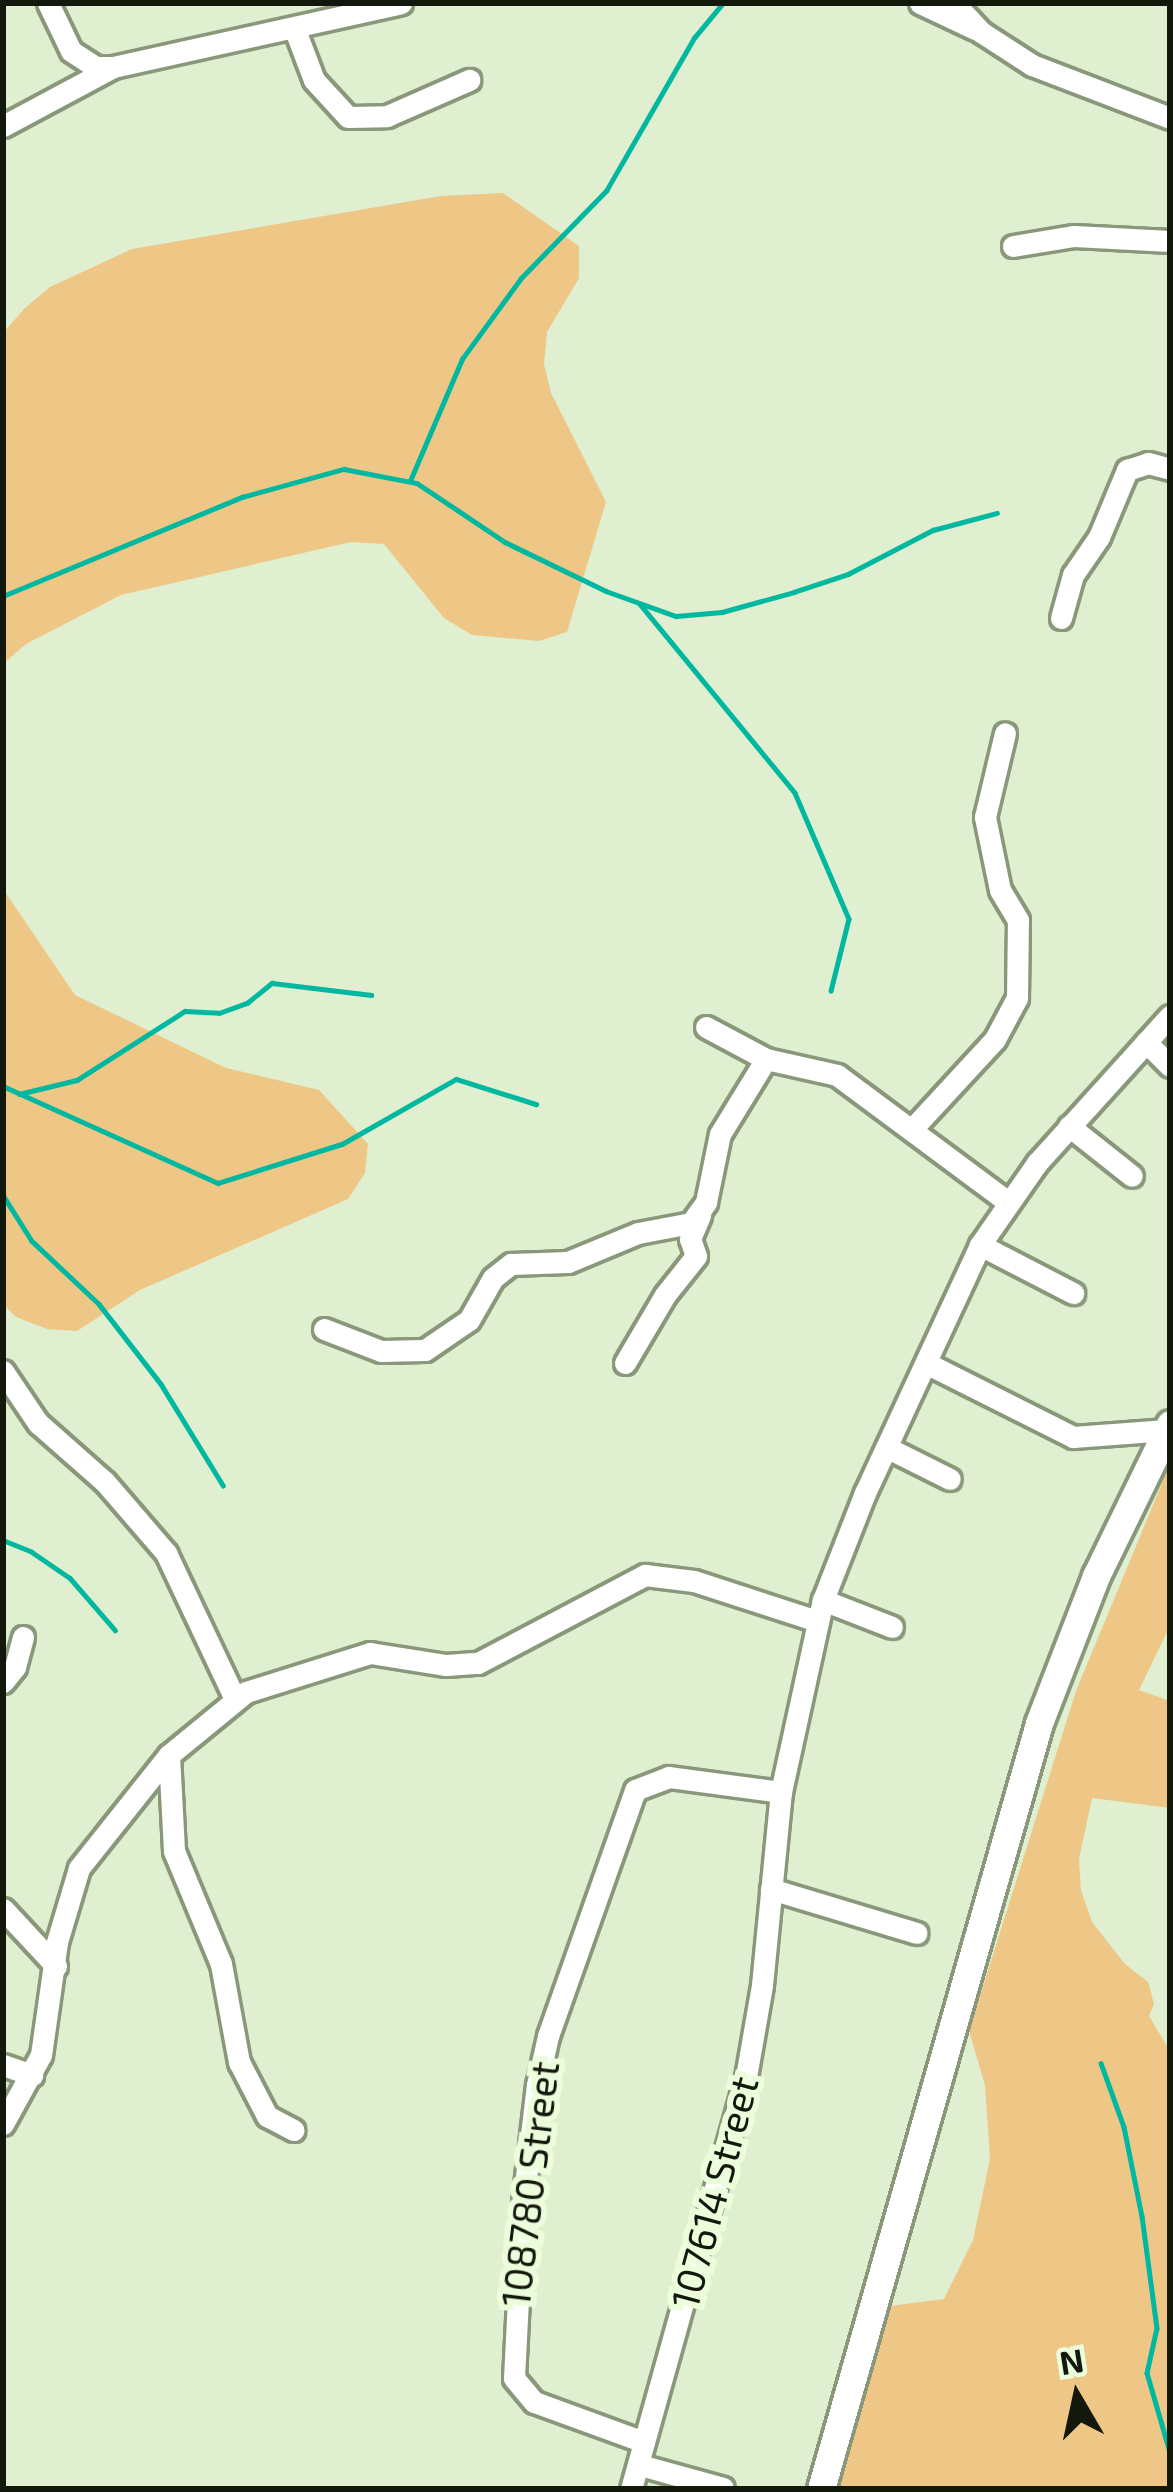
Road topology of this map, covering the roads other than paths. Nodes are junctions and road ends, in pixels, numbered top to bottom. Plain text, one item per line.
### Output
1 (48, 3) edge
2 (401, 3) edge
3 (920, 3) edge
4 (954, 3) edge
5 (296, 30) junction
6 (981, 32) junction
7 (113, 67) junction
8 (469, 80) dead end
9 (1170, 118) edge
10 (3, 125) edge
11 (1170, 241) edge
12 (1013, 245) dead end
13 (1170, 469) edge
14 (1061, 618) dead end
15 (1005, 734) dead end
16 (1170, 1016) edge
17 (706, 1027) dead end
18 (1146, 1042) junction
19 (766, 1059) junction
20 (1170, 1066) edge
21 (1069, 1126) junction
22 (913, 1128) junction
23 (1132, 1176) dead end
24 (1009, 1202) junction
25 (701, 1212) junction
26 (980, 1245) junction
27 (1073, 1293) dead end
28 (324, 1329) dead end
29 (926, 1363) junction
30 (626, 1364) dead end
31 (3, 1371) edge
32 (1168, 1427) edge
33 (888, 1448) junction
34 (950, 1479) dead end
35 (820, 1610) junction
36 (892, 1627) dead end
37 (23, 1637) dead end
38 (3, 1682) edge
39 (235, 1700) junction
40 (169, 1754) junction
41 (781, 1792) junction
42 (771, 1889) junction
43 (3, 1909) edge
44 (917, 1933) dead end
45 (56, 1966) junction
46 (3, 2065) edge
47 (32, 2075) junction
48 (3, 2124) edge
49 (292, 2130) dead end
50 (644, 2442) junction
51 (640, 2465) junction
52 (723, 2488) edge
53 (631, 2489) edge
54 (821, 2489) edge

1 - 7 street
2 - 5 street
3 - 6 street
4 - 6 street
5 - 7 street
5 - 8 street
6 - 9 street
7 - 10 street
11 - 12 street
13 - 14 street
15 - 22 street
16 - 18 street, 107614 Street
17 - 19 street
18 - 20 street
18 - 21 street, 107614 Street
19 - 22 street
19 - 25 street
21 - 23 street
21 - 24 street, 107614 Street
22 - 24 street
24 - 26 street, 107614 Street
25 - 28 street
25 - 30 street
26 - 27 street
26 - 29 street, 107614 Street
29 - 32 street
29 - 33 street, 107614 Street
31 - 39 street
32 - 54 main road
33 - 34 street
33 - 35 street, 107614 Street
35 - 36 street
35 - 39 street
35 - 41 street, 107614 Street
37 - 38 street
39 - 40 street
40 - 45 street
40 - 49 street
41 - 42 street, 107614 Street
41 - 50 street, 108780 Street
42 - 44 street
42 - 50 street, 107614 Street
43 - 45 street
45 - 47 street
46 - 47 street
47 - 48 street
50 - 51 street, 107614 Street
51 - 52 street
51 - 53 street, 107614 Street

